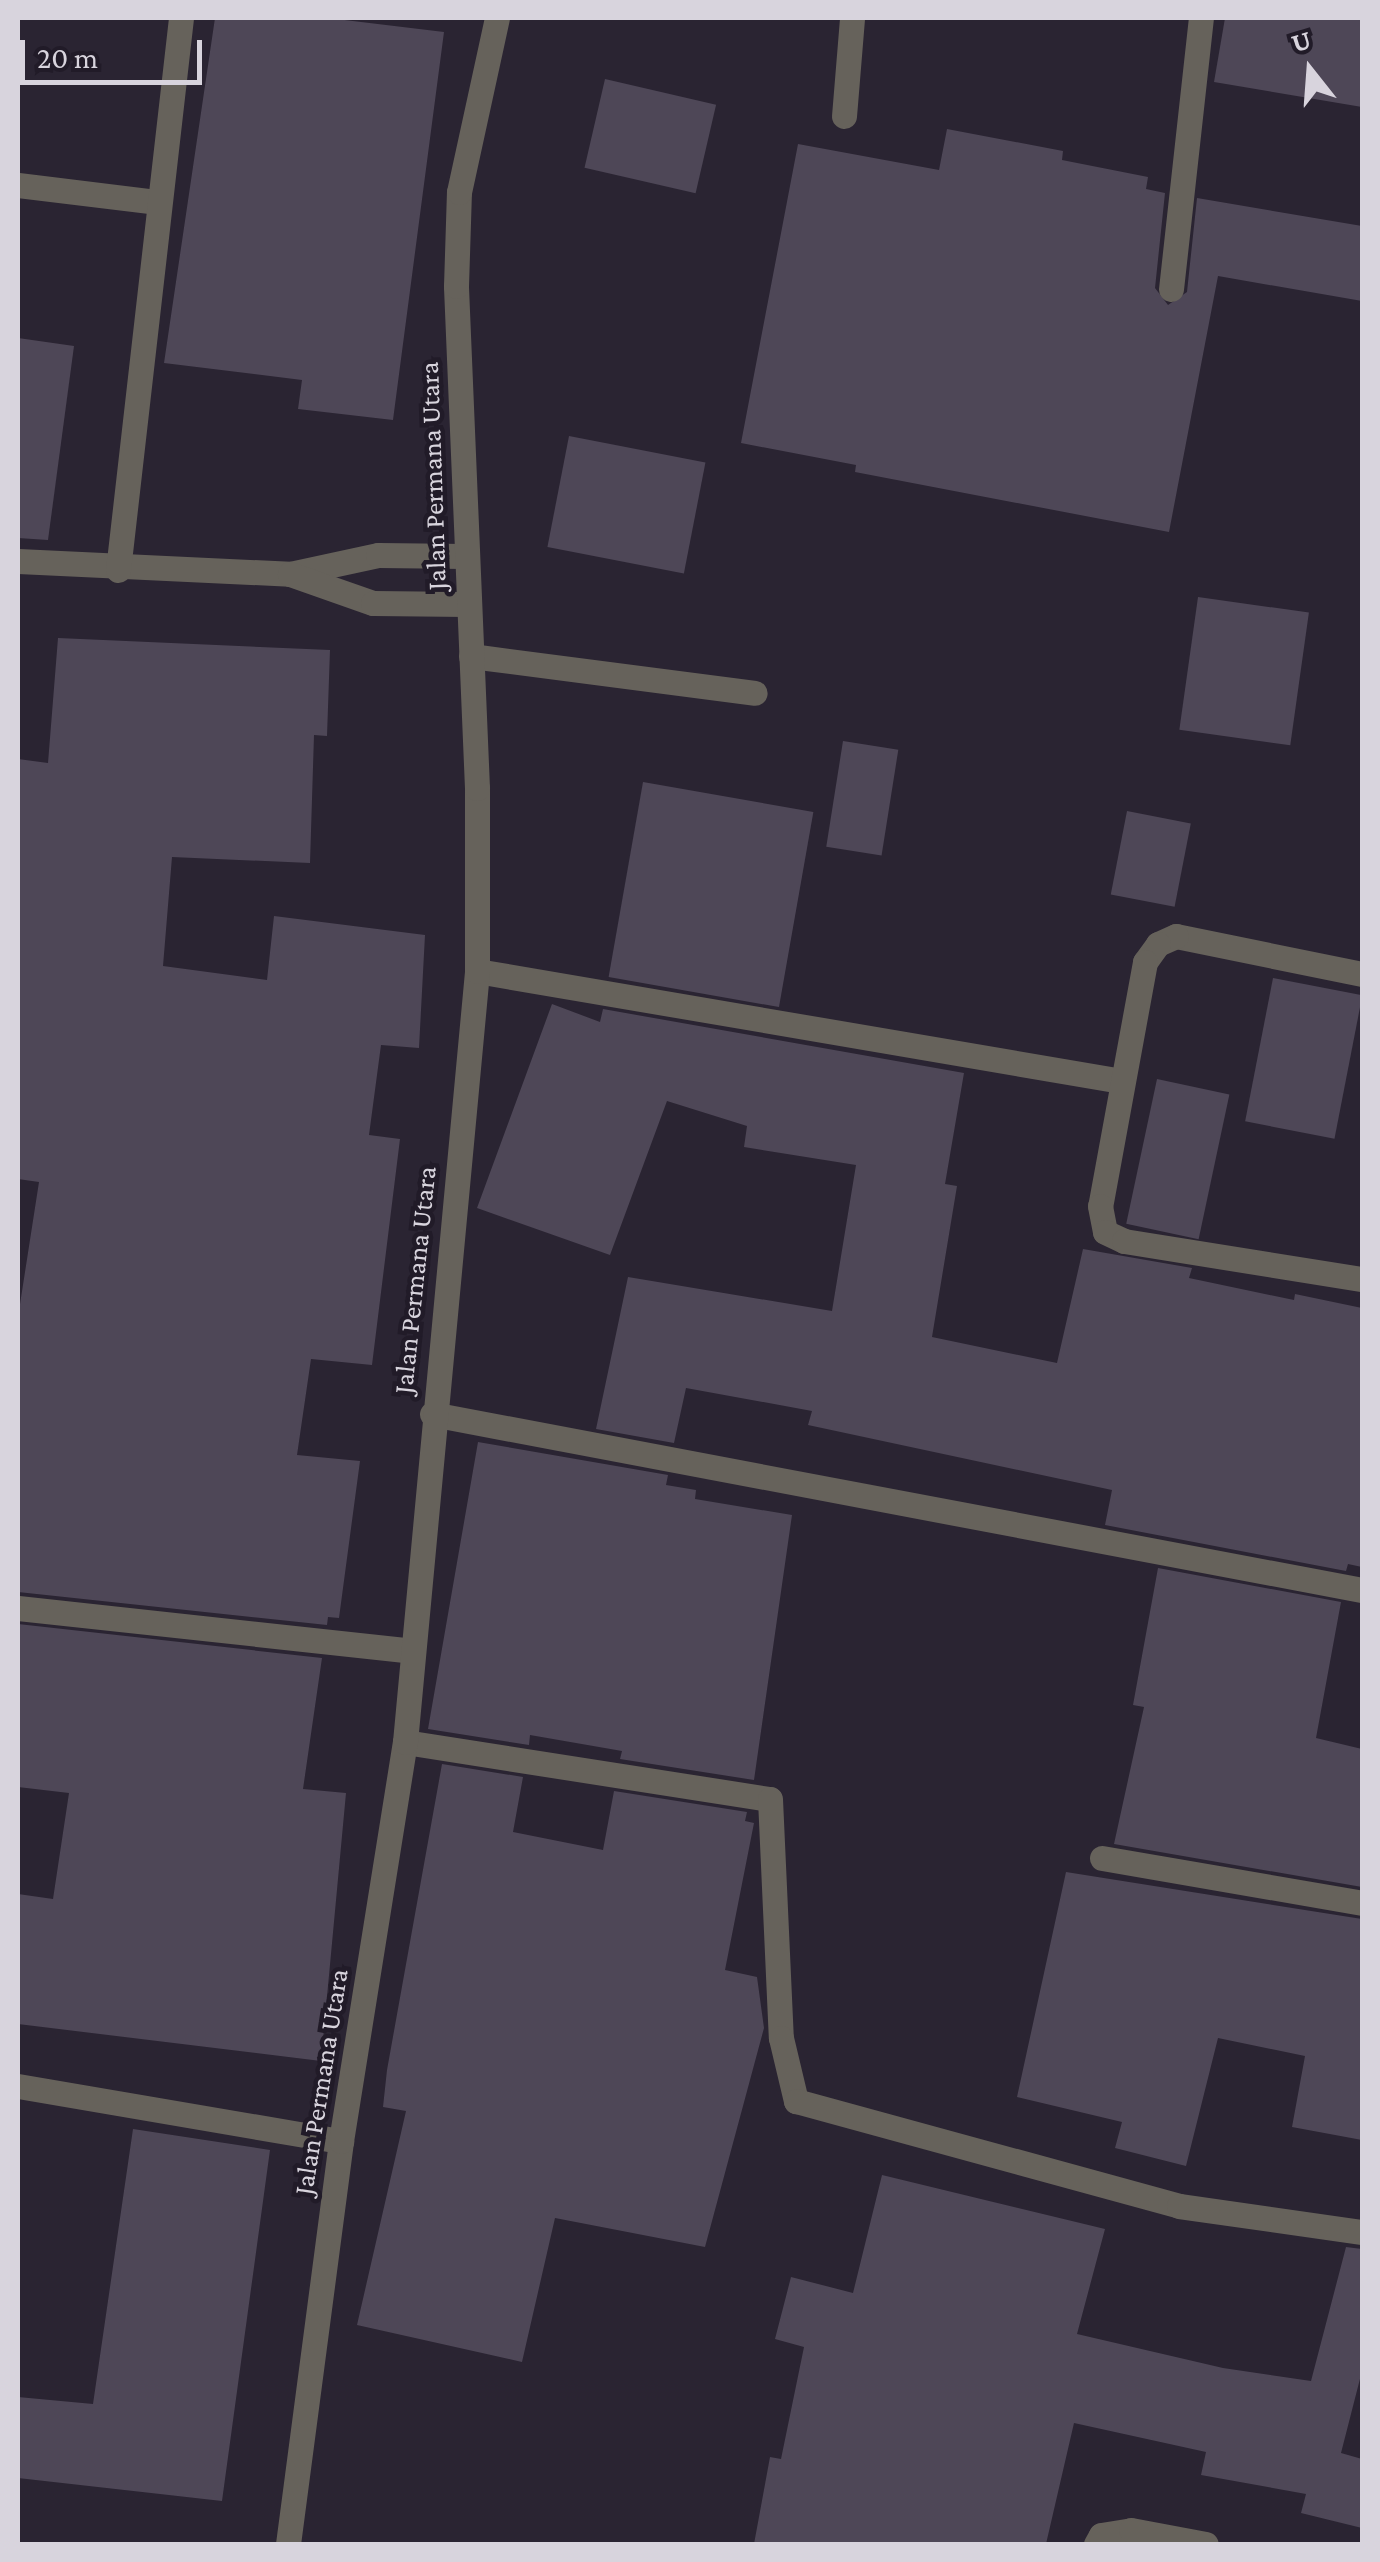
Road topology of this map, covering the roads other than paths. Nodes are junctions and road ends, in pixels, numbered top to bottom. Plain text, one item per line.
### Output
1 (181, 18) edge
2 (497, 18) edge
3 (852, 18) edge
4 (1201, 18) edge
5 (844, 116) dead end
6 (18, 185) edge
7 (156, 202) junction
8 (1171, 289) dead end
9 (466, 556) junction
10 (18, 561) edge
11 (118, 570) junction
12 (290, 574) junction
13 (468, 604) junction
14 (471, 656) junction
15 (755, 693) dead end
16 (477, 970) junction
17 (1362, 974) edge
18 (1121, 1080) junction
19 (1362, 1279) edge
20 (432, 1414) junction
21 (1362, 1590) edge
22 (18, 1608) edge
23 (412, 1651) junction
24 (405, 1742) junction
25 (1102, 1858) dead end
26 (1362, 1903) edge
27 (18, 2086) edge
28 (340, 2141) junction
29 (1362, 2232) edge
30 (288, 2544) edge
31 (1096, 2544) edge
32 (1206, 2544) edge

1 - 7 street
2 - 9 street, Jalan Permana Utara
3 - 5 street
4 - 8 street
6 - 7 street
7 - 11 street
9 - 12 street
9 - 13 street, Jalan Permana Utara
10 - 11 street
11 - 12 street
12 - 13 street
13 - 14 street, Jalan Permana Utara
14 - 15 street
14 - 16 street, Jalan Permana Utara
16 - 18 street
16 - 20 street, Jalan Permana Utara
17 - 18 street
18 - 19 street
20 - 21 street
20 - 23 street, Jalan Permana Utara
22 - 23 street
23 - 24 street, Jalan Permana Utara
24 - 28 street, Jalan Permana Utara
24 - 29 street
25 - 26 street
27 - 28 street
28 - 30 street, Jalan Permana Utara
31 - 32 street

